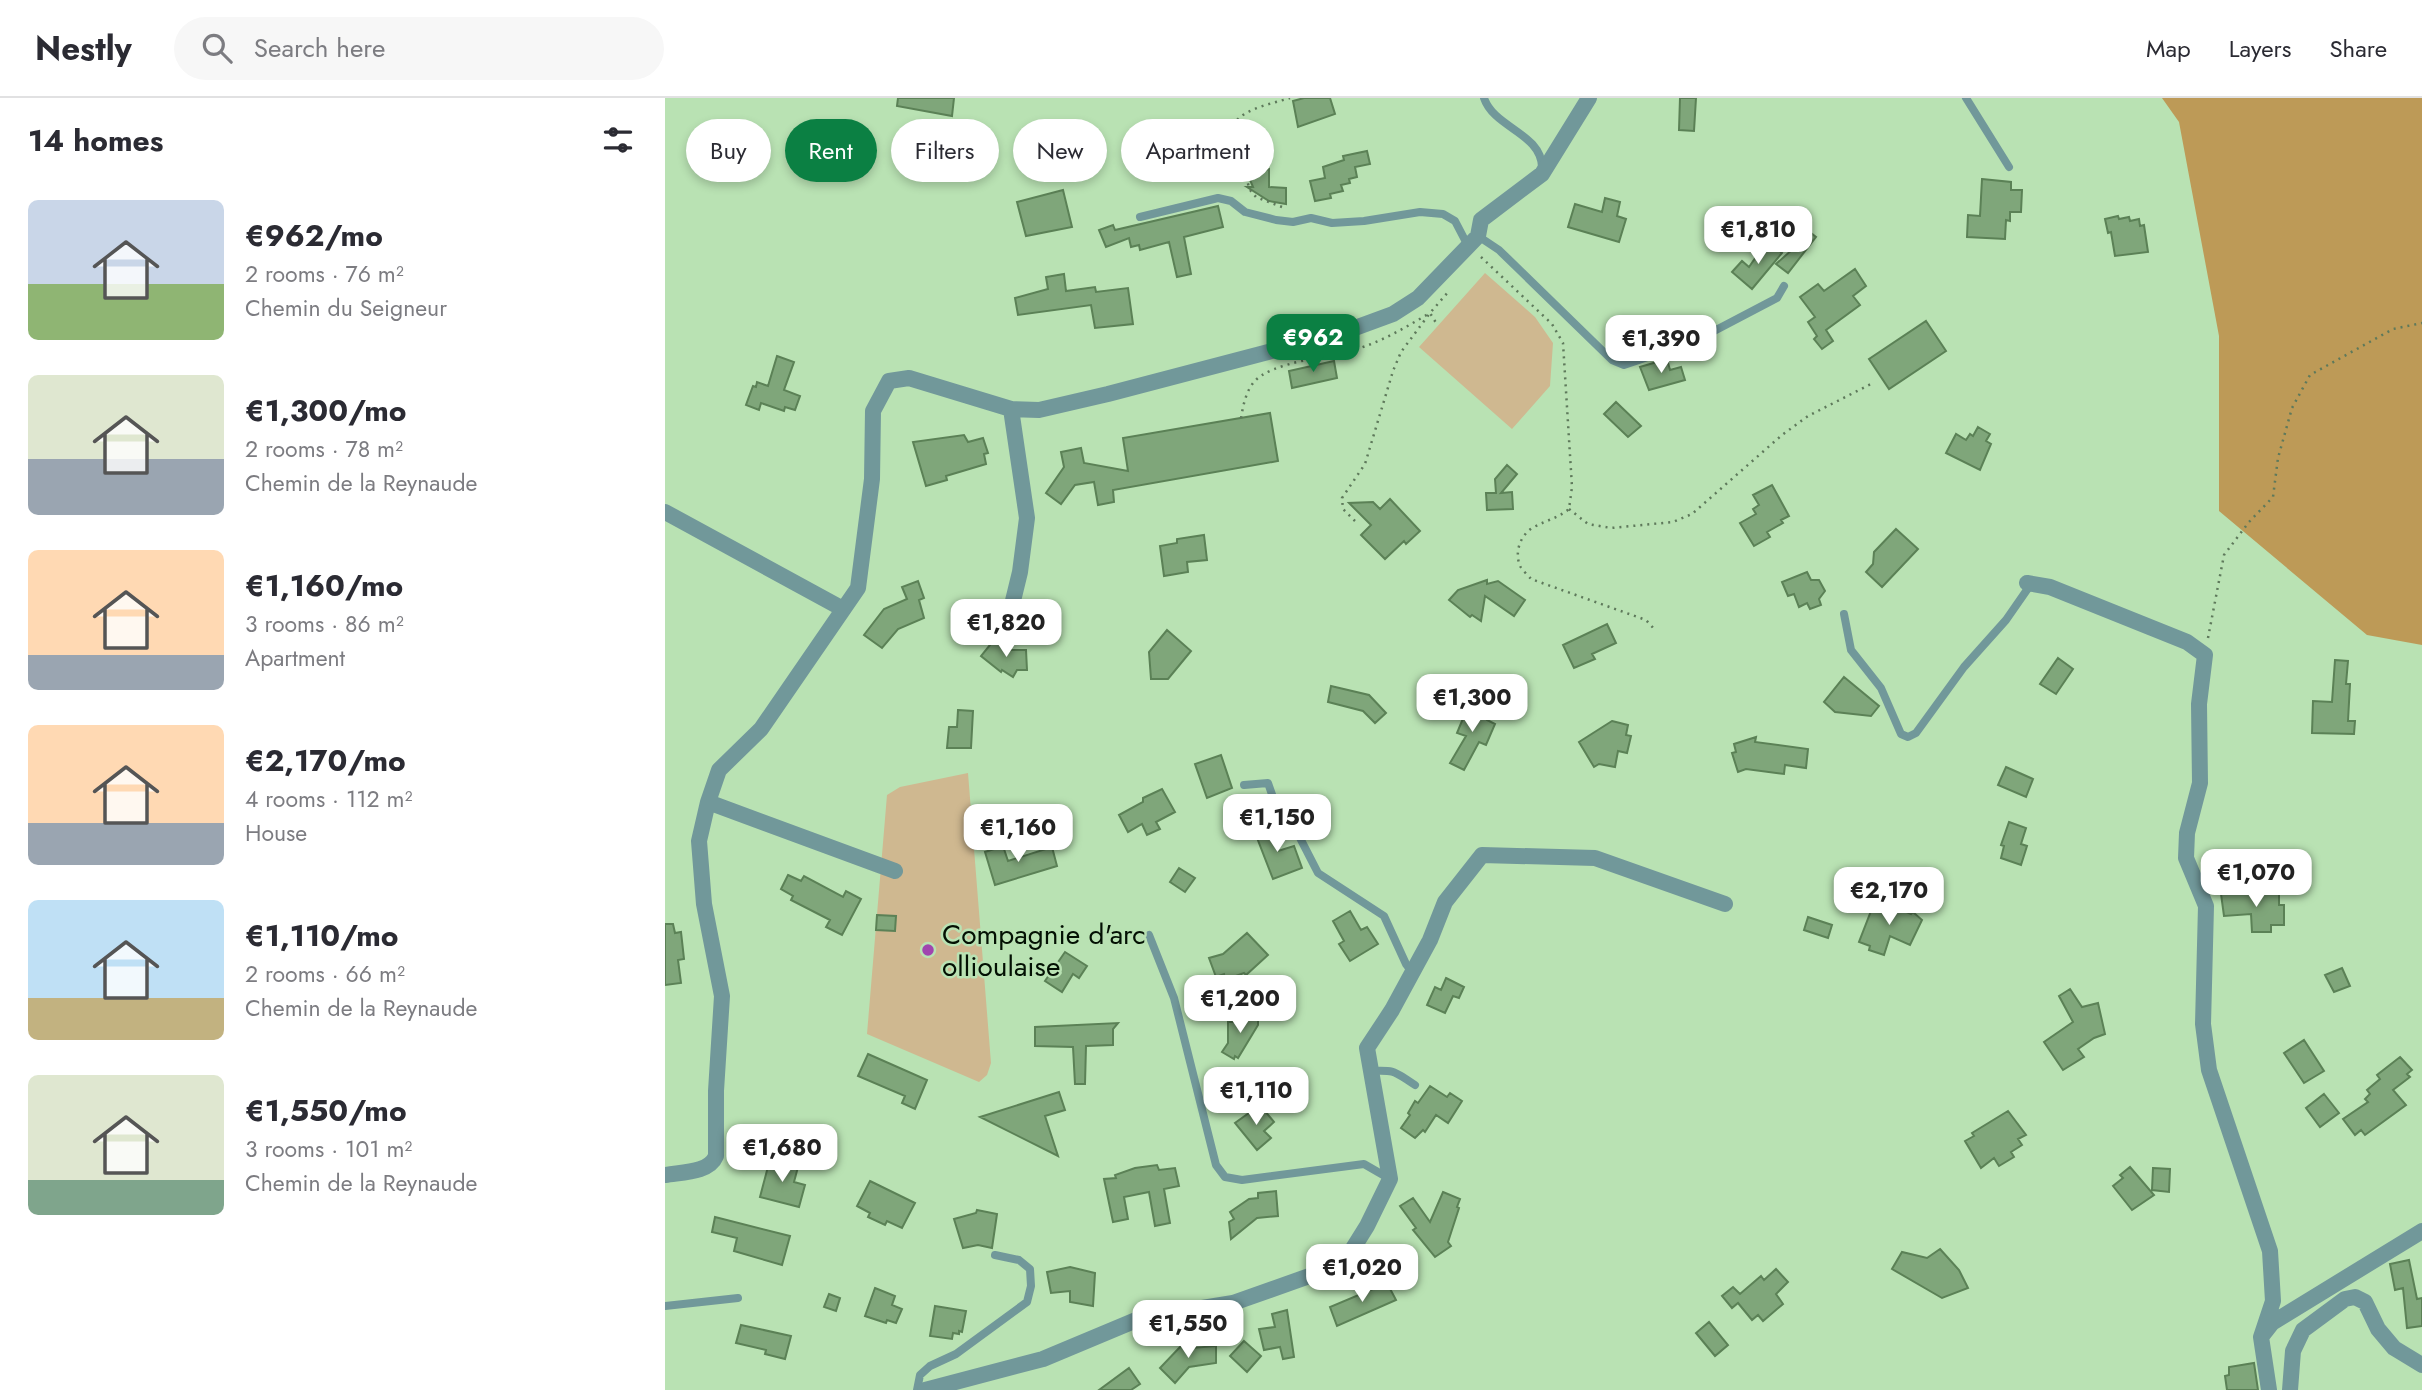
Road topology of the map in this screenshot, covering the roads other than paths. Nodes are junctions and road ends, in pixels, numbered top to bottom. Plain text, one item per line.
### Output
1 (1484, 98) edge
2 (1589, 98) edge
3 (1966, 98) edge
4 (2009, 167) dead end
5 (1542, 174) junction
6 (1140, 217) dead end
7 (1472, 240) junction
8 (1784, 286) dead end
9 (1011, 409) junction
10 (665, 512) edge
11 (2029, 584) joint
12 (1010, 608) dead end
13 (843, 609) junction
14 (1844, 614) dead end
15 (1244, 785) dead end
16 (708, 802) junction
17 (895, 871) dead end
18 (1725, 904) dead end
19 (1149, 935) dead end
20 (1412, 972) junction
21 (1371, 1071) junction
22 (1415, 1085) dead end
23 (665, 1175) edge
24 (1390, 1179) junction
25 (2422, 1231) edge
26 (995, 1255) dead end
27 (738, 1298) dead end
28 (665, 1306) edge
29 (2261, 1338) junction
30 (2422, 1365) edge
31 (916, 1390) edge
32 (925, 1390) edge
33 (2269, 1390) edge
34 (2290, 1390) edge

1 - 5 lane
2 - 5 street
3 - 4 lane
5 - 7 street
6 - 7 lane
7 - 8 lane
7 - 9 street
9 - 12 street
9 - 13 street
10 - 13 street
11 - 14 lane
11 - 29 street
13 - 16 street
15 - 20 lane
16 - 17 street
16 - 23 street
18 - 20 street
19 - 24 lane
20 - 21 street
21 - 22 lane
21 - 24 street
24 - 32 street
25 - 29 street
26 - 31 lane
27 - 28 lane
29 - 33 street
30 - 34 street

